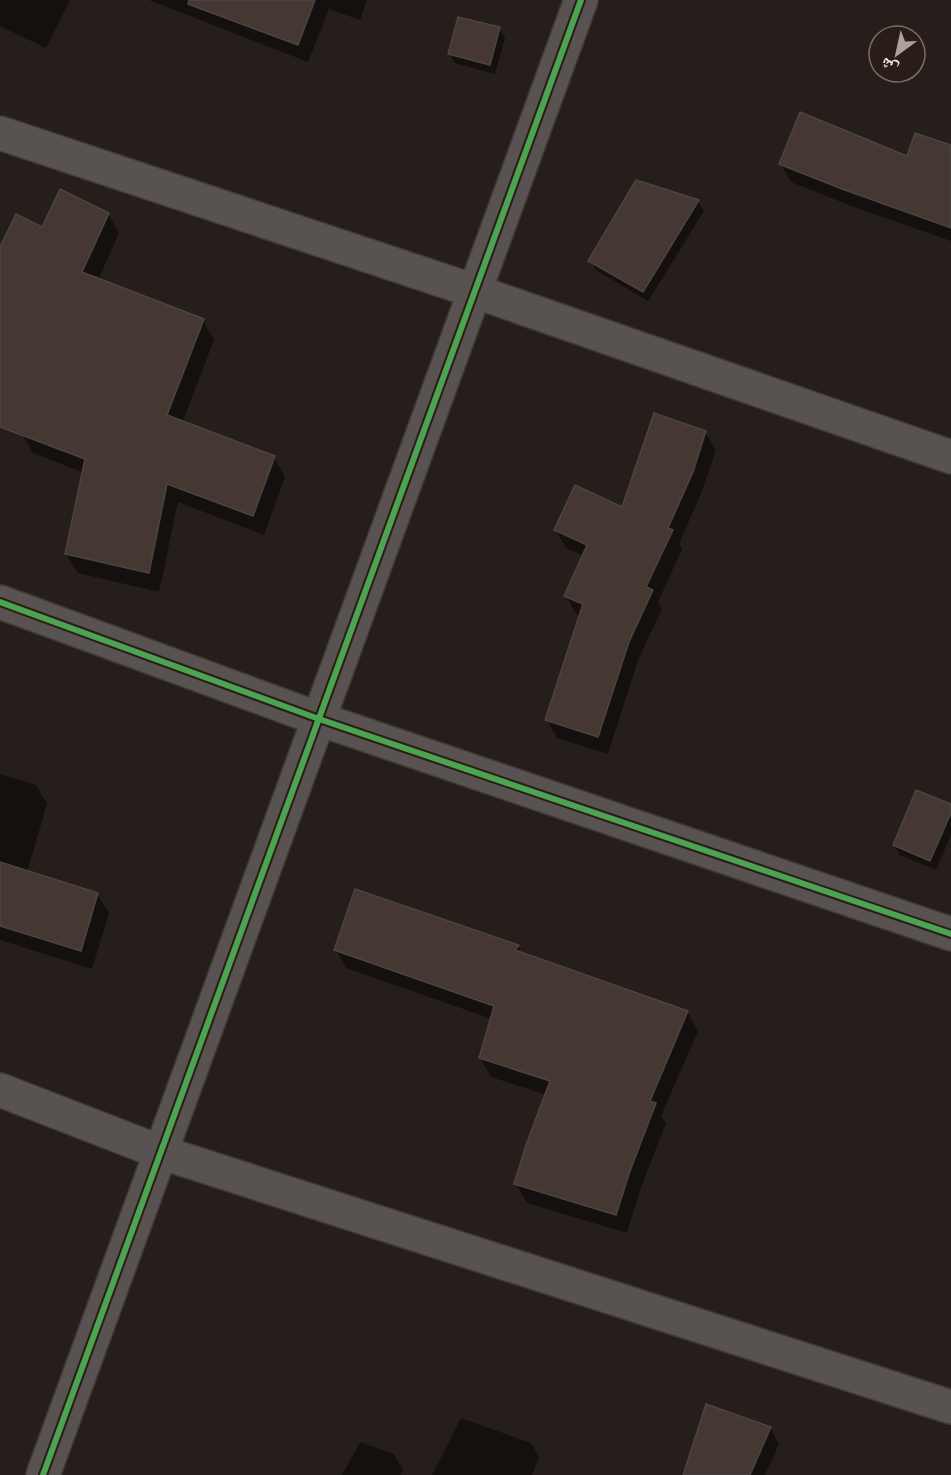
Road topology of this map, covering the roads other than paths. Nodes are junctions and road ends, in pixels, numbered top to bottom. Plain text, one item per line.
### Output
1 (581, 0) edge
2 (0, 133) edge
3 (474, 291) junction
4 (951, 457) edge
5 (0, 603) edge
6 (319, 719) junction
7 (951, 934) edge
8 (0, 1090) edge
9 (160, 1152) junction
10 (951, 1407) edge
11 (43, 1475) edge

1 - 3 street
2 - 3 street
3 - 4 street
3 - 6 street
5 - 6 street
6 - 7 street
6 - 9 street
8 - 9 street
9 - 10 street
9 - 11 street

